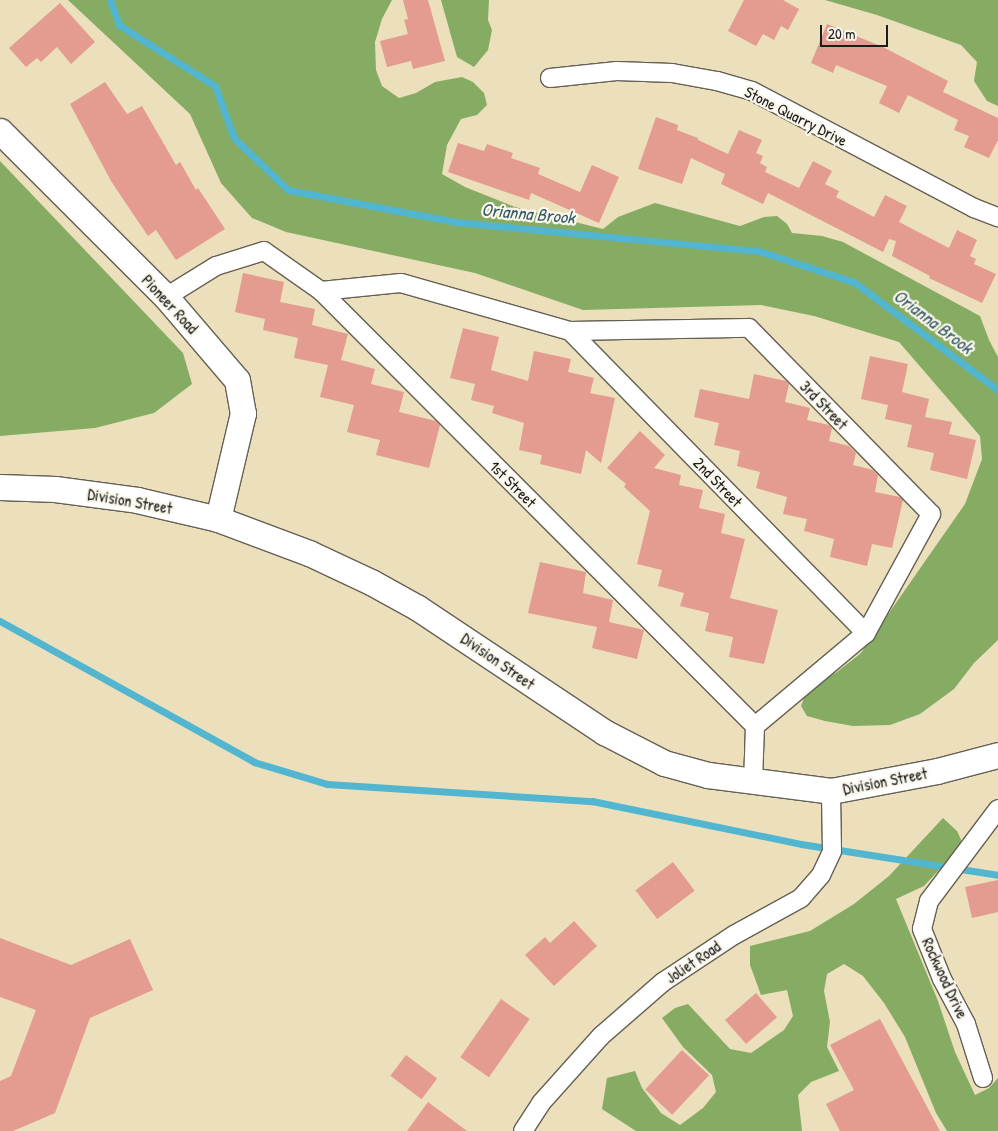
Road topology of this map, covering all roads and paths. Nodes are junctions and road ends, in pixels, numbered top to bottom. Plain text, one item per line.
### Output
1 (550, 78) dead end
2 (0, 131) edge
3 (998, 217) edge
4 (321, 291) junction
5 (166, 297) junction
6 (570, 331) junction
7 (0, 487) edge
8 (218, 519) junction
9 (866, 633) junction
10 (755, 726) junction
11 (998, 756) edge
12 (753, 783) junction
13 (831, 792) junction
14 (998, 809) edge
15 (983, 1078) dead end
16 (523, 1131) edge

1 - 3 street, Stone Quarry Drive
2 - 5 street, Pioneer Road
4 - 5 street, 1st Street
4 - 6 street
4 - 10 street, 1st Street
5 - 8 street, Pioneer Road
6 - 9 street, 2nd Street
6 - 9 street, 3rd Street
7 - 8 street, Division Street
8 - 12 street, Division Street
9 - 10 street
10 - 12 street
11 - 13 street, Division Street
12 - 13 street, Division Street
13 - 16 street, Joliet Road
14 - 15 street, Rockwood Drive

